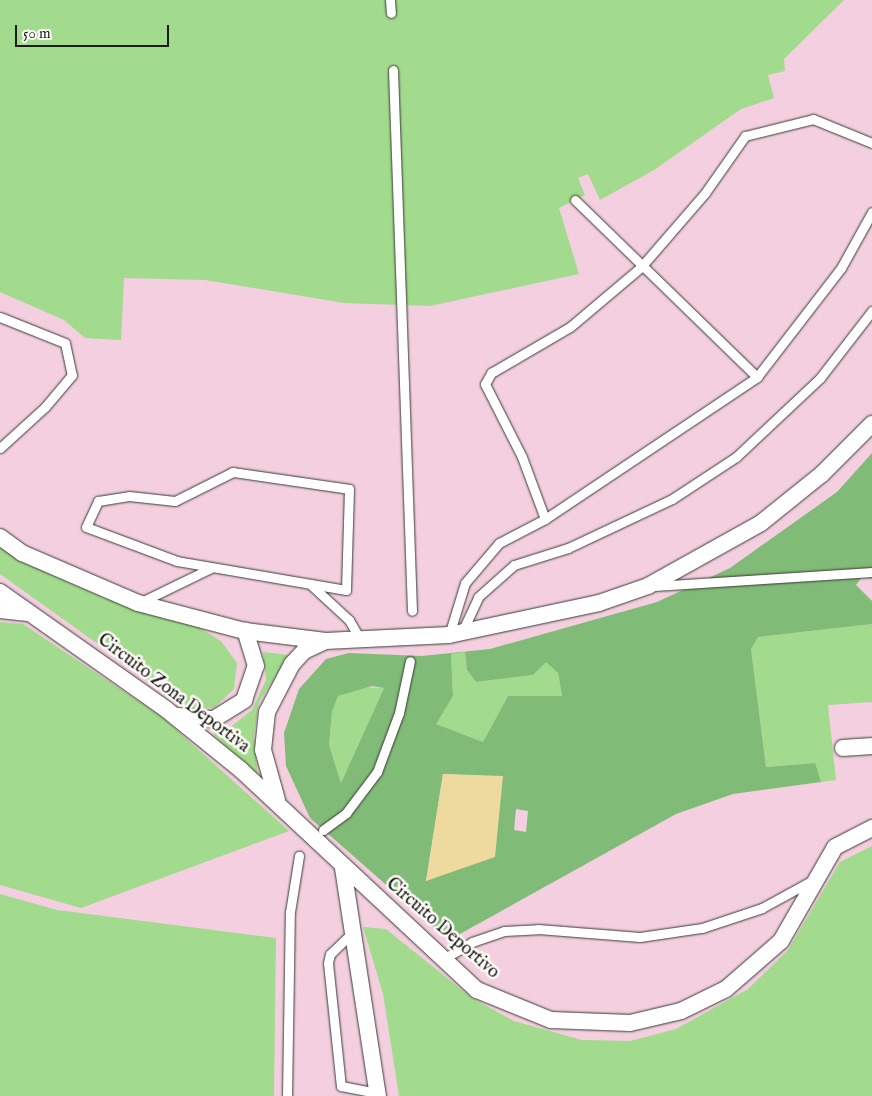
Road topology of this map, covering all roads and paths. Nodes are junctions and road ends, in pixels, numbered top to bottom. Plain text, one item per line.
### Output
1 (390, 0) edge
2 (391, 13) dead end
3 (393, 70) dead end
4 (872, 143) edge
5 (574, 200) dead end
6 (872, 212) edge
7 (641, 267) junction
8 (872, 311) edge
9 (0, 317) edge
10 (757, 377) junction
11 (872, 424) edge
12 (0, 448) edge
13 (545, 519) junction
14 (0, 537) edge
15 (211, 568) junction
16 (872, 572) edge
17 (310, 584) junction
18 (648, 586) junction
19 (0, 592) edge
20 (138, 603) junction
21 (0, 610) edge
22 (412, 611) dead end
23 (29, 613) junction
24 (245, 631) junction
25 (449, 634) junction
26 (360, 639) junction
27 (325, 641) junction
28 (410, 661) dead end
29 (167, 710) junction
30 (872, 746) edge
31 (843, 748) dead end
32 (280, 806) junction
33 (872, 828) edge
34 (323, 830) dead end
35 (330, 855) joint
36 (299, 856) dead end
37 (343, 868) junction
38 (817, 878) junction
39 (352, 932) junction
40 (443, 959) junction
41 (378, 1094) edge
42 (287, 1096) edge

1 - 2 lane
3 - 22 lane
4 - 7 lane
5 - 7 lane
6 - 10 lane
7 - 10 lane
7 - 13 lane
8 - 25 lane
9 - 12 lane
10 - 13 lane
11 - 18 street
13 - 25 lane
14 - 20 street
15 - 17 lane
15 - 17 lane
15 - 20 lane
16 - 18 lane
17 - 26 lane
18 - 25 street
19 - 23 street, Circuito Zona Deportiva
20 - 24 street
21 - 23 street, Circuito Zona Deportiva
23 - 29 street, Circuito Zona Deportiva
24 - 27 street
24 - 29 street
25 - 26 street
26 - 27 street
27 - 32 street
28 - 34 lane
29 - 32 street, Circuito Zona Deportiva
30 - 31 street
32 - 35 street, Circuito Zona Deportiva
33 - 38 street, Circuito Deportivo
35 - 37 street, Circuito Deportivo
36 - 42 lane
37 - 39 street
37 - 40 street, Circuito Deportivo
38 - 40 lane
38 - 40 street, Circuito Deportivo
39 - 41 street
39 - 41 lane

